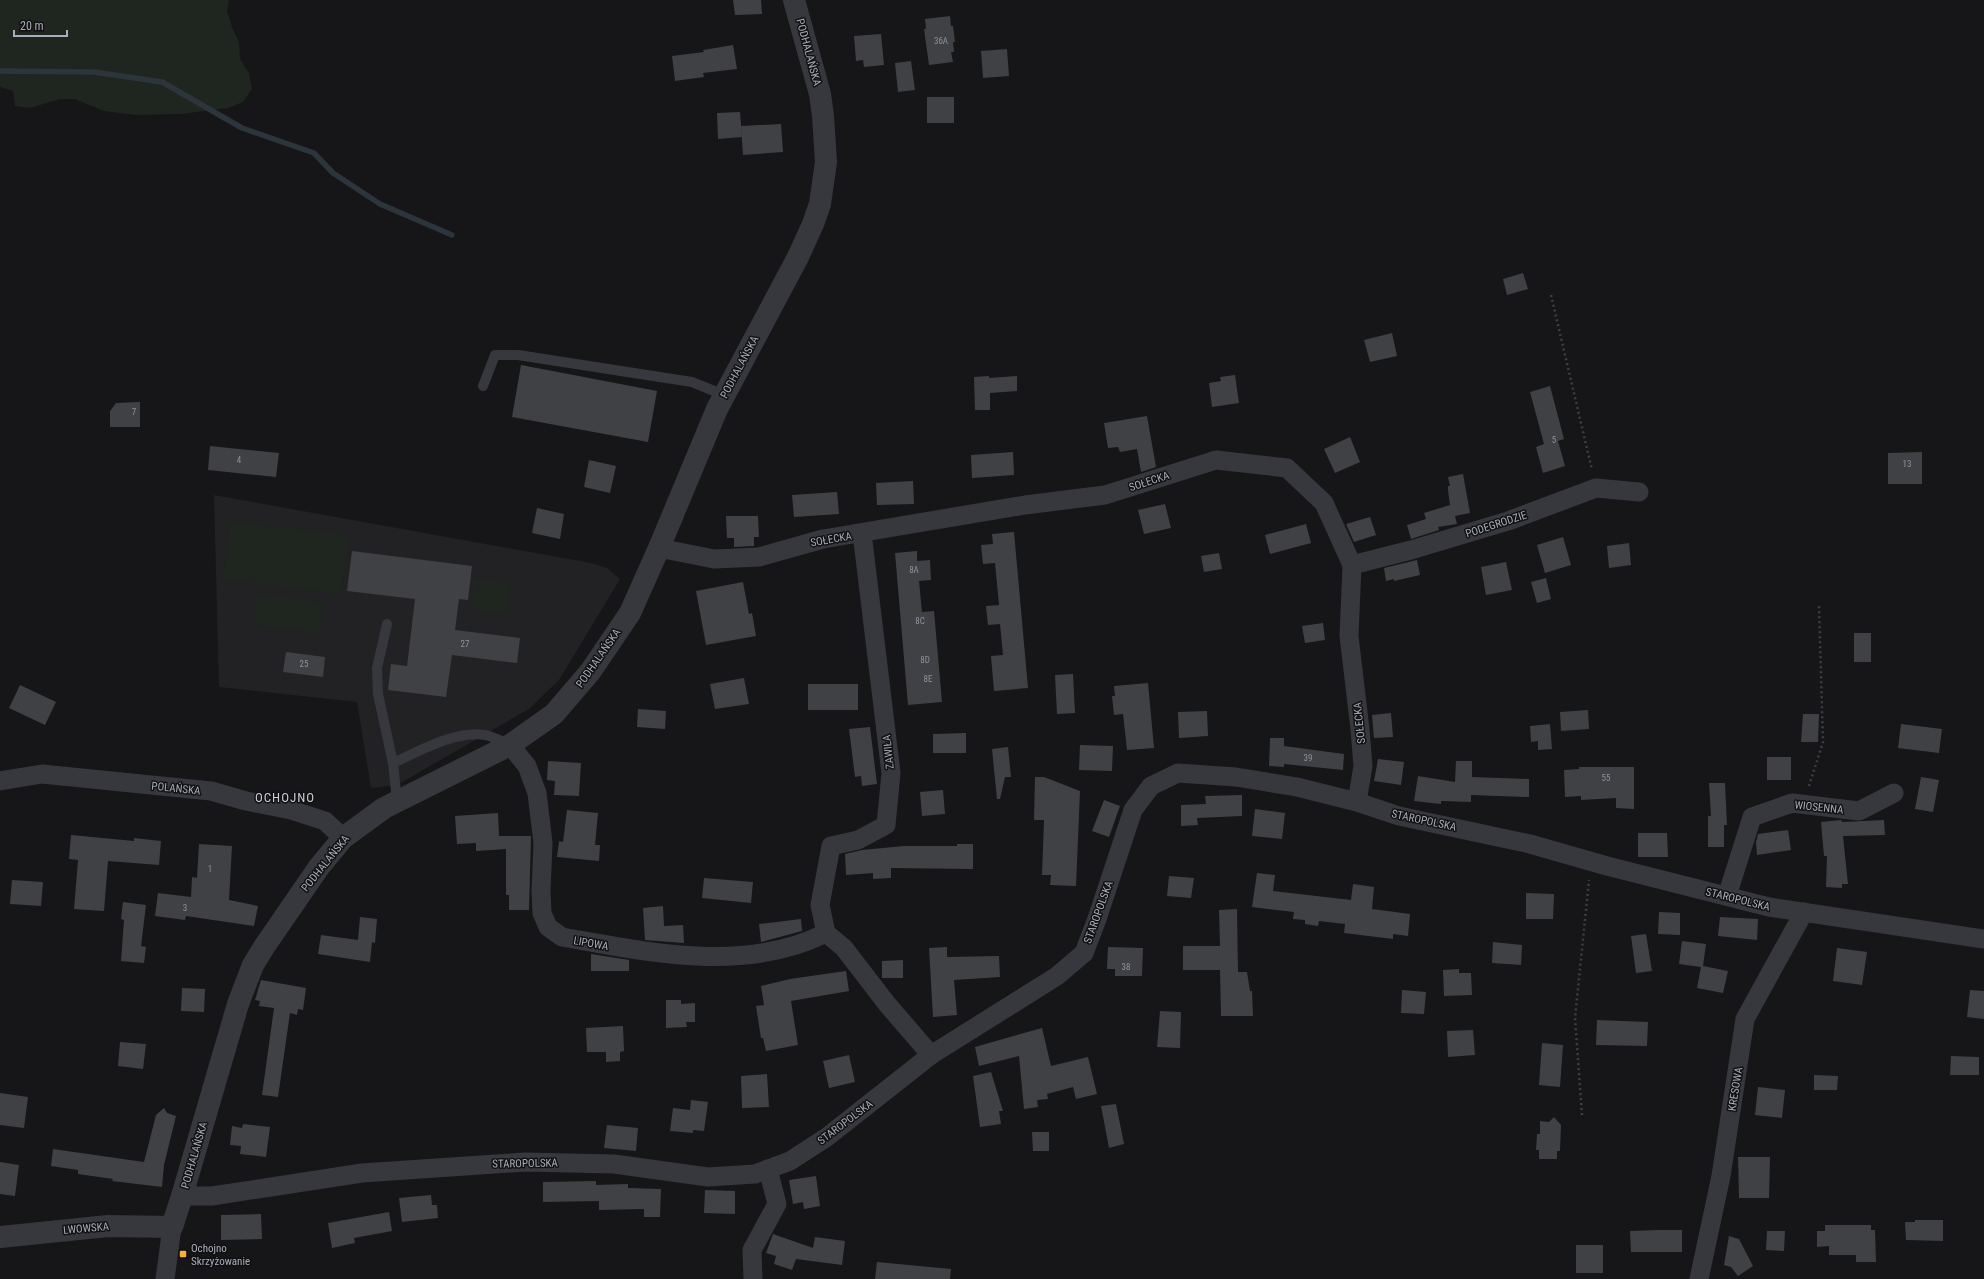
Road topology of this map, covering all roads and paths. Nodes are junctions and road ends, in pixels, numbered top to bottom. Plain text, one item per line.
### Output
1 (794, 0) edge
2 (1551, 295) dead end
3 (483, 386) dead end
4 (724, 395) junction
5 (1596, 488) junction
6 (1639, 492) dead end
7 (862, 533) junction
8 (659, 548) junction
9 (1352, 564) junction
10 (1819, 605) dead end
11 (387, 624) dead end
12 (510, 745) junction
13 (393, 763) junction
14 (0, 781) edge
15 (1894, 793) dead end
16 (397, 801) junction
17 (1357, 802) junction
18 (1803, 804) junction
19 (343, 838) junction
20 (1591, 861) junction
21 (1727, 896) junction
22 (1804, 912) junction
23 (826, 933) junction
24 (1984, 939) edge
25 (931, 1055) junction
26 (1582, 1115) dead end
27 (768, 1169) junction
28 (182, 1196) junction
29 (172, 1227) junction
30 (0, 1237) edge
31 (165, 1279) edge
32 (753, 1279) edge
33 (1699, 1279) edge

1 - 4 street, PODHALAŃSKA
2 - 5 path
3 - 4 lane
4 - 8 street, PODHALAŃSKA
5 - 6 street, PODEGRODZIE
5 - 9 street, PODEGRODZIE
7 - 8 street, SOŁECKA
7 - 9 street, SOŁECKA
7 - 23 street, ZAWIŁA
8 - 12 street, PODHALAŃSKA
9 - 17 street, SOŁECKA
10 - 18 path
11 - 13 lane
12 - 13 lane
12 - 16 street, PODHALAŃSKA
12 - 23 street, LIPOWA
13 - 16 lane
14 - 19 street, POLAŃSKA
15 - 18 street, WIOSENNA
16 - 19 street, PODHALAŃSKA
17 - 20 street, STAROPOLSKA
17 - 25 street, STAROPOLSKA
18 - 21 street, WIOSENNA
19 - 28 street, PODHALAŃSKA
20 - 21 street, STAROPOLSKA
20 - 26 path
21 - 22 street, STAROPOLSKA
22 - 24 street, STAROPOLSKA
22 - 33 street, KRESOWA
23 - 25 street
25 - 27 street, STAROPOLSKA
27 - 28 street, STAROPOLSKA
27 - 32 street
28 - 29 street, PODHALAŃSKA
29 - 30 street, LWOWSKA
29 - 31 street

